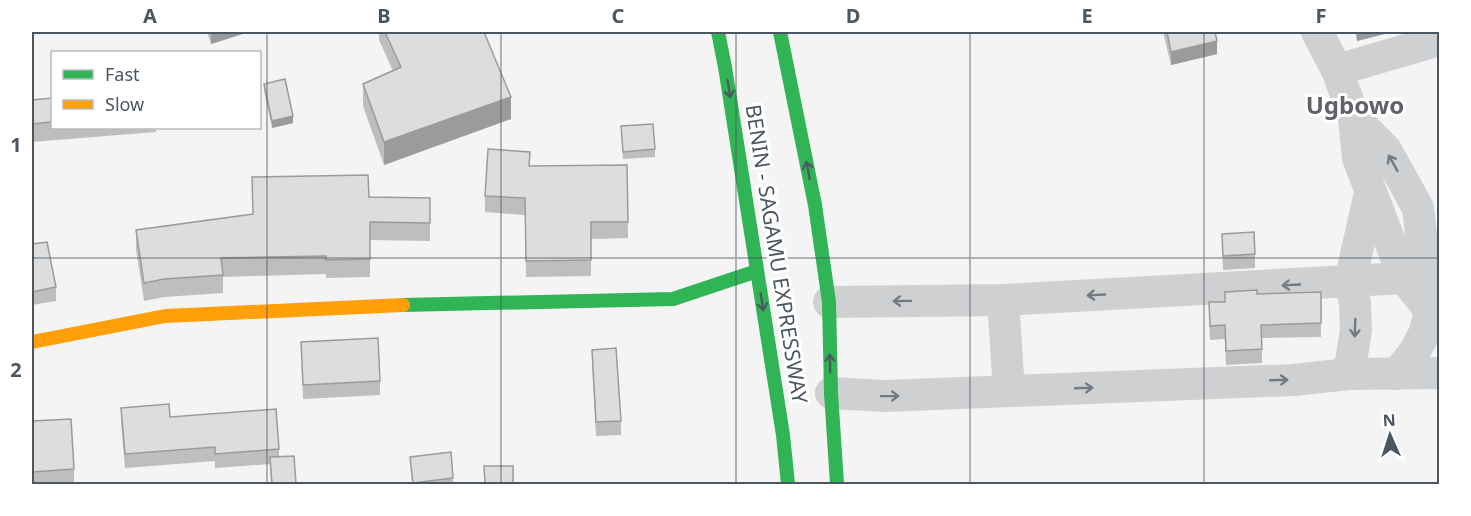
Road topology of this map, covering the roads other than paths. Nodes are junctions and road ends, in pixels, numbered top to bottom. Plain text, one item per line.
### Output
1 (718, 32) edge
2 (780, 32) edge
3 (1317, 32) edge
4 (1440, 40) edge
5 (1337, 70) junction
6 (1354, 117) junction
7 (1370, 193) junction
8 (1418, 208) junction
9 (1440, 243) edge
10 (757, 271) junction
11 (1424, 278) edge
12 (1350, 282) junction
13 (1003, 300) junction
14 (829, 302) junction
15 (1435, 319) edge
16 (32, 342) edge
17 (1440, 373) edge
18 (1349, 374) junction
19 (1396, 374) junction
20 (1009, 391) junction
21 (831, 393) junction
22 (788, 484) edge
23 (837, 484) edge

1 -> 10 main road, BENIN - SAGAMU EXPRESSWAY
14 -> 2 main road
3 - 5 street
4 - 5 street
5 - 6 street
6 - 7 street
8 -> 6 street
7 - 11 street
7 - 12 street
8 - 9 street
8 - 11 street
10 - 16 main road
10 -> 22 main road, BENIN - SAGAMU EXPRESSWAY
11 - 12 street
11 - 15 street
12 -> 13 street
12 -> 18 street
13 -> 14 street
13 - 20 street
21 -> 14 main road
15 - 19 street
17 - 19 street
18 - 19 street
20 -> 18 street
21 -> 20 street
21 - 23 main road

